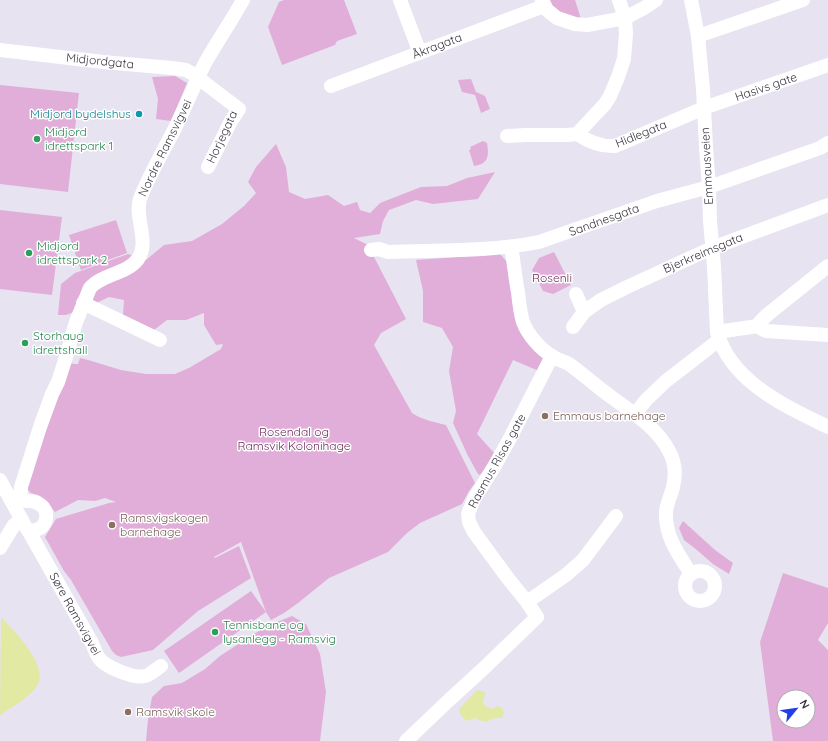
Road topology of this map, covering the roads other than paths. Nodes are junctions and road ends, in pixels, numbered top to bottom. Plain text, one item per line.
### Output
1 (243, 0) edge
2 (400, 0) edge
3 (619, 0) edge
4 (656, 0) edge
5 (691, 0) edge
6 (803, 0) edge
7 (543, 3) edge
8 (625, 18) junction
9 (698, 36) junction
10 (0, 50) edge
11 (420, 53) junction
12 (828, 65) edge
13 (199, 78) junction
14 (331, 86) dead end
15 (704, 108) junction
16 (577, 134) junction
17 (507, 136) dead end
18 (828, 143) edge
19 (208, 167) dead end
20 (709, 187) junction
21 (828, 205) edge
22 (511, 247) junction
23 (712, 248) junction
24 (371, 250) dead end
25 (828, 266) edge
26 (576, 294) dead end
27 (83, 303) junction
28 (584, 312) junction
29 (758, 326) junction
30 (573, 327) dead end
31 (828, 335) edge
32 (718, 336) junction
33 (160, 340) dead end
34 (552, 356) junction
35 (635, 414) junction
36 (828, 427) edge
37 (0, 480) edge
38 (17, 503) junction
39 (616, 516) dead end
40 (25, 525) junction
41 (0, 548) edge
42 (692, 574) dead end
43 (527, 602) junction
44 (161, 666) dead end
45 (406, 741) edge

1 - 13 street, Nordre Ramsvigvei
2 - 11 street
3 - 8 street
4 - 8 street
5 - 9 street, Emmausveien
6 - 9 street
7 - 8 street
7 - 11 street, Åkragata
8 - 16 street
9 - 15 street, Emmausveien
10 - 13 street, Midjordgata
11 - 14 street, Åkragata
12 - 15 street, Hasivs gate
13 - 19 street, Horjegata
13 - 27 street, Nordre Ramsvigvei
15 - 16 street, Hidlegata
15 - 20 street, Emmausveien
16 - 17 street
18 - 20 street, Sandnesgata
20 - 22 street, Sandnesgata
20 - 23 street, Emmausveien
21 - 23 street, Bjerkreimsgata
22 - 24 street, Sandnesgata
22 - 34 street
23 - 28 street, Bjerkreimsgata
23 - 32 street, Emmausveien
25 - 29 street
26 - 28 street
27 - 33 street
27 - 38 street, Nordre Ramsvigvei
28 - 30 street, Bjerkreimsgata
29 - 31 street
29 - 32 street
32 - 35 street
32 - 36 street
34 - 35 street
34 - 43 street, Rasmus Risas gate
35 - 42 street
37 - 38 street, Søre Ramsvigvei
38 - 40 street, Søre Ramsvigvei
38 - 40 street
39 - 43 street
40 - 41 street
40 - 44 street, Søre Ramsvigvei
43 - 45 street, Rasmus Risas gate

